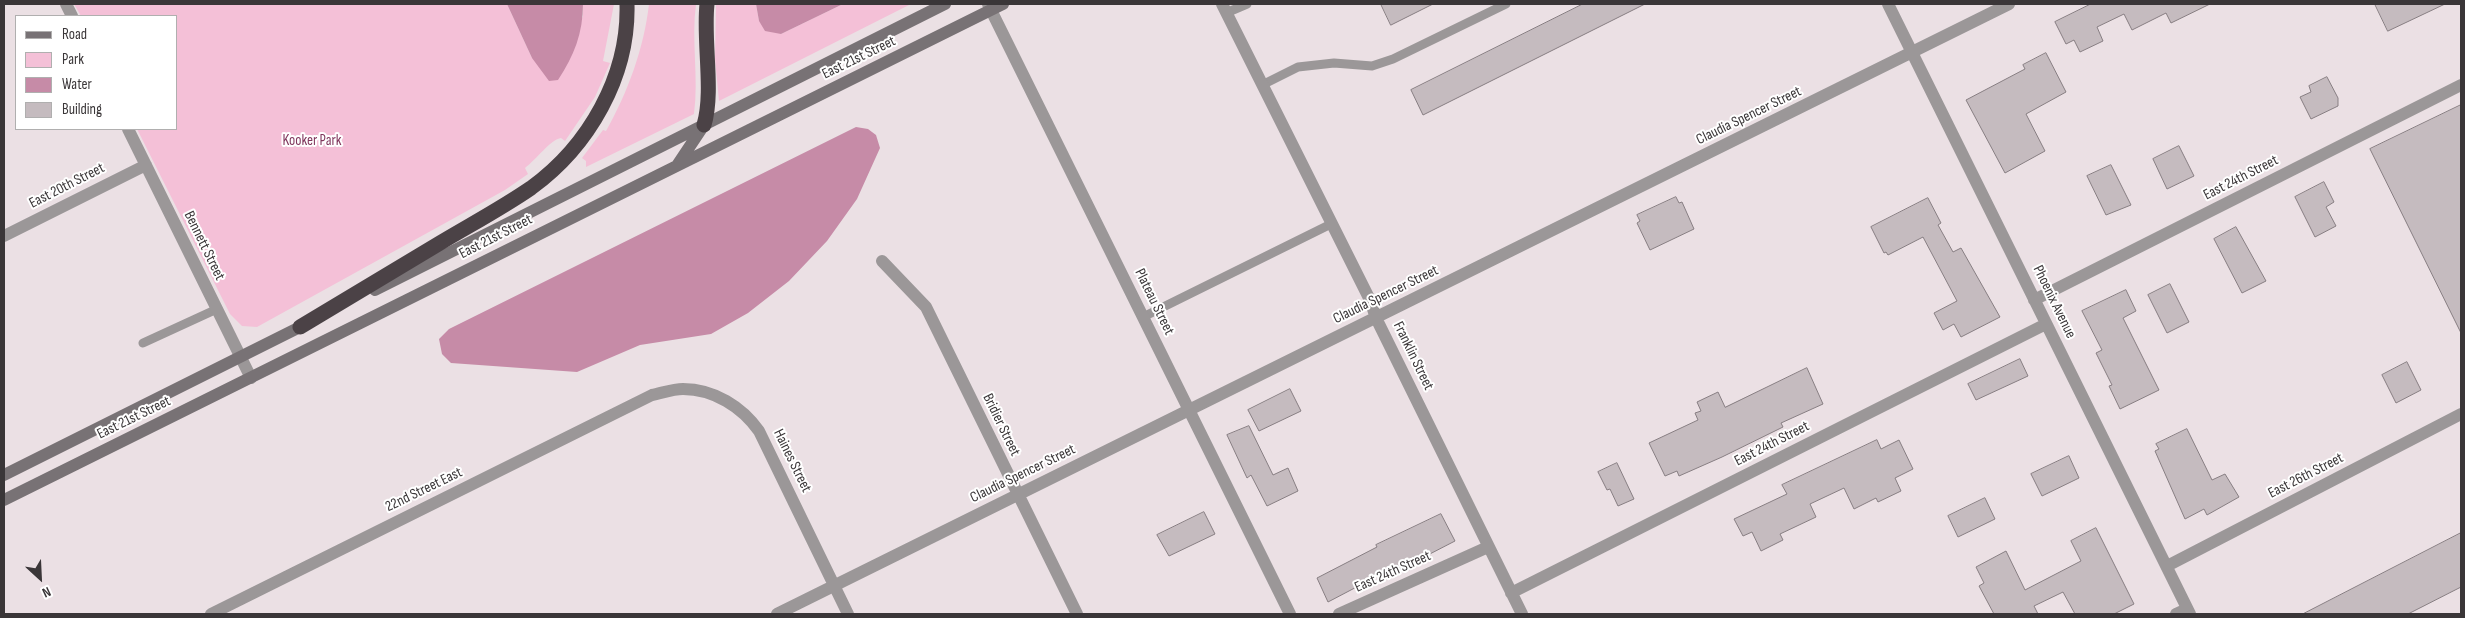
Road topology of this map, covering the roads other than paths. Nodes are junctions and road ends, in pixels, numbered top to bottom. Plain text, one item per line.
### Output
1 (627, 4) edge
2 (633, 4) edge
3 (707, 4) edge
4 (945, 4) edge
5 (1003, 4) edge
6 (1247, 4) edge
7 (1506, 4) edge
8 (1888, 4) edge
9 (2009, 4) edge
10 (990, 7) edge
11 (1224, 8) edge
12 (628, 25) junction
13 (1912, 53) junction
14 (1262, 85) junction
15 (2461, 85) edge
16 (704, 125) junction
17 (128, 130) edge
18 (678, 164) junction
19 (146, 165) junction
20 (1332, 224) junction
21 (4, 236) edge
22 (882, 261) dead end
23 (2034, 300) junction
24 (217, 309) junction
25 (1143, 317) junction
26 (1376, 318) junction
27 (2046, 324) junction
28 (300, 327) junction
29 (143, 343) dead end
30 (240, 357) junction
31 (251, 378) junction
32 (652, 395) joint
33 (1189, 410) junction
34 (2461, 414) edge
35 (4, 475) edge
36 (1017, 496) junction
37 (4, 500) edge
38 (1488, 547) junction
39 (2167, 566) junction
40 (834, 586) junction
41 (1511, 593) junction
42 (2184, 612) edge
43 (211, 614) edge
44 (777, 614) edge
45 (848, 614) edge
46 (1077, 614) edge
47 (1290, 614) edge
48 (1339, 614) edge
49 (1522, 614) edge

1 - 12 highway
2 - 12 highway
3 - 16 highway
4 - 16 main road, East 21st Street
5 - 10 main road, East 21st Street
6 - 11 lane
7 - 14 lane
8 - 13 street, Phoenix Avenue
9 - 13 street, Claudia Spencer Street
10 - 18 main road, East 21st Street
10 - 25 street, Plateau Street
11 - 14 street, Franklin Street
12 - 28 highway
13 - 23 street, Phoenix Avenue
13 - 26 street, Claudia Spencer Street
14 - 20 street, Franklin Street
15 - 23 street, East 24th Street
16 - 18 main road
16 - 28 main road, East 21st Street
17 - 19 street, Bennett Street
18 - 31 main road, East 21st Street
19 - 21 street, East 20th Street
19 - 24 street, Bennett Street
20 - 25 lane
20 - 26 street, Franklin Street
22 - 36 street, Bridier Street
23 - 27 street, Phoenix Avenue
24 - 29 lane
24 - 30 street, Bennett Street
25 - 33 street, Plateau Street
26 - 33 street, Claudia Spencer Street
26 - 38 street, Franklin Street
27 - 39 street, Phoenix Avenue
27 - 41 street, East 24th Street
28 - 30 main road, East 21st Street
30 - 31 street, Bennett Street
30 - 35 main road, East 21st Street
31 - 37 main road, East 21st Street
32 - 40 street, Haines Street
32 - 43 street, 22nd Street East
33 - 36 street, Claudia Spencer Street
33 - 47 street, Plateau Street
34 - 39 street, East 26th Street
36 - 40 street, Claudia Spencer Street
36 - 46 street, Bridier Street
38 - 41 street, Franklin Street
38 - 48 street, East 24th Street
39 - 42 street, Phoenix Avenue
40 - 44 street, Claudia Spencer Street
40 - 45 street, Haines Street
41 - 49 street, Franklin Street

